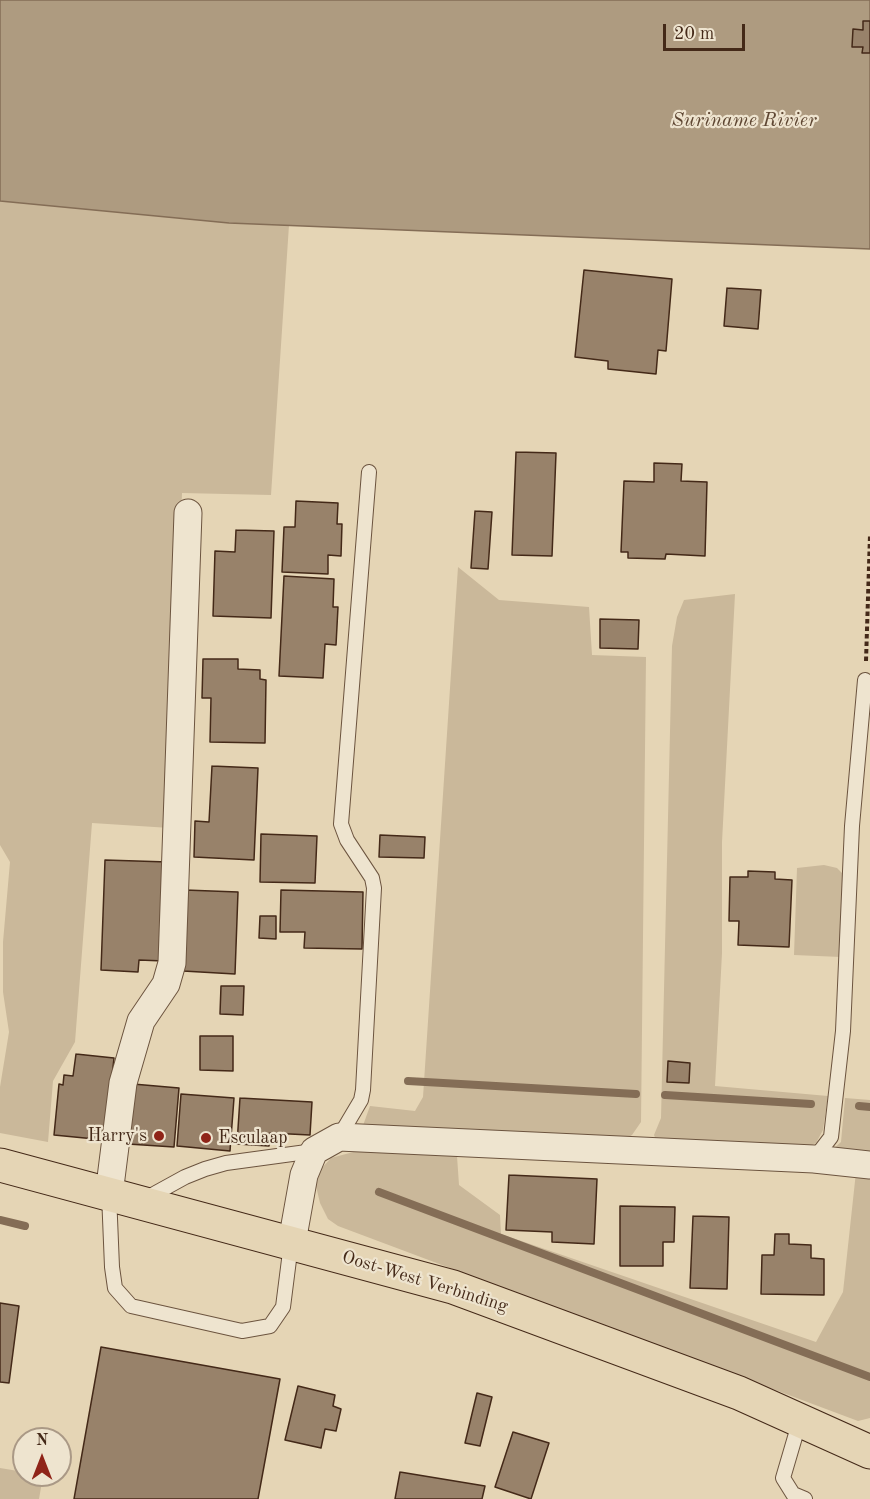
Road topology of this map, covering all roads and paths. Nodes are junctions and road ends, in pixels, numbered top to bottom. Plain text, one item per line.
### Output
1 (369, 472) dead end
2 (188, 513) dead end
3 (870, 535) edge
4 (865, 680) joint
5 (339, 1137) junction
6 (314, 1150) junction
7 (814, 1159) junction
8 (0, 1165) edge
9 (870, 1165) edge
10 (109, 1194) junction
11 (141, 1202) junction
12 (292, 1242) junction
13 (800, 1420) junction
14 (870, 1452) edge
15 (805, 1499) edge

1 - 5 lane
2 - 10 street
3 - 4 path
4 - 7 lane
5 - 6 street
5 - 7 street
6 - 11 lane
6 - 12 street
7 - 9 street
8 - 10 main road, Oost-West Verbinding
10 - 11 main road, Oost-West Verbinding
10 - 12 lane
11 - 12 main road, Oost-West Verbinding
12 - 13 main road, Oost-West Verbinding
13 - 14 main road, Oost-West Verbinding
13 - 15 lane

